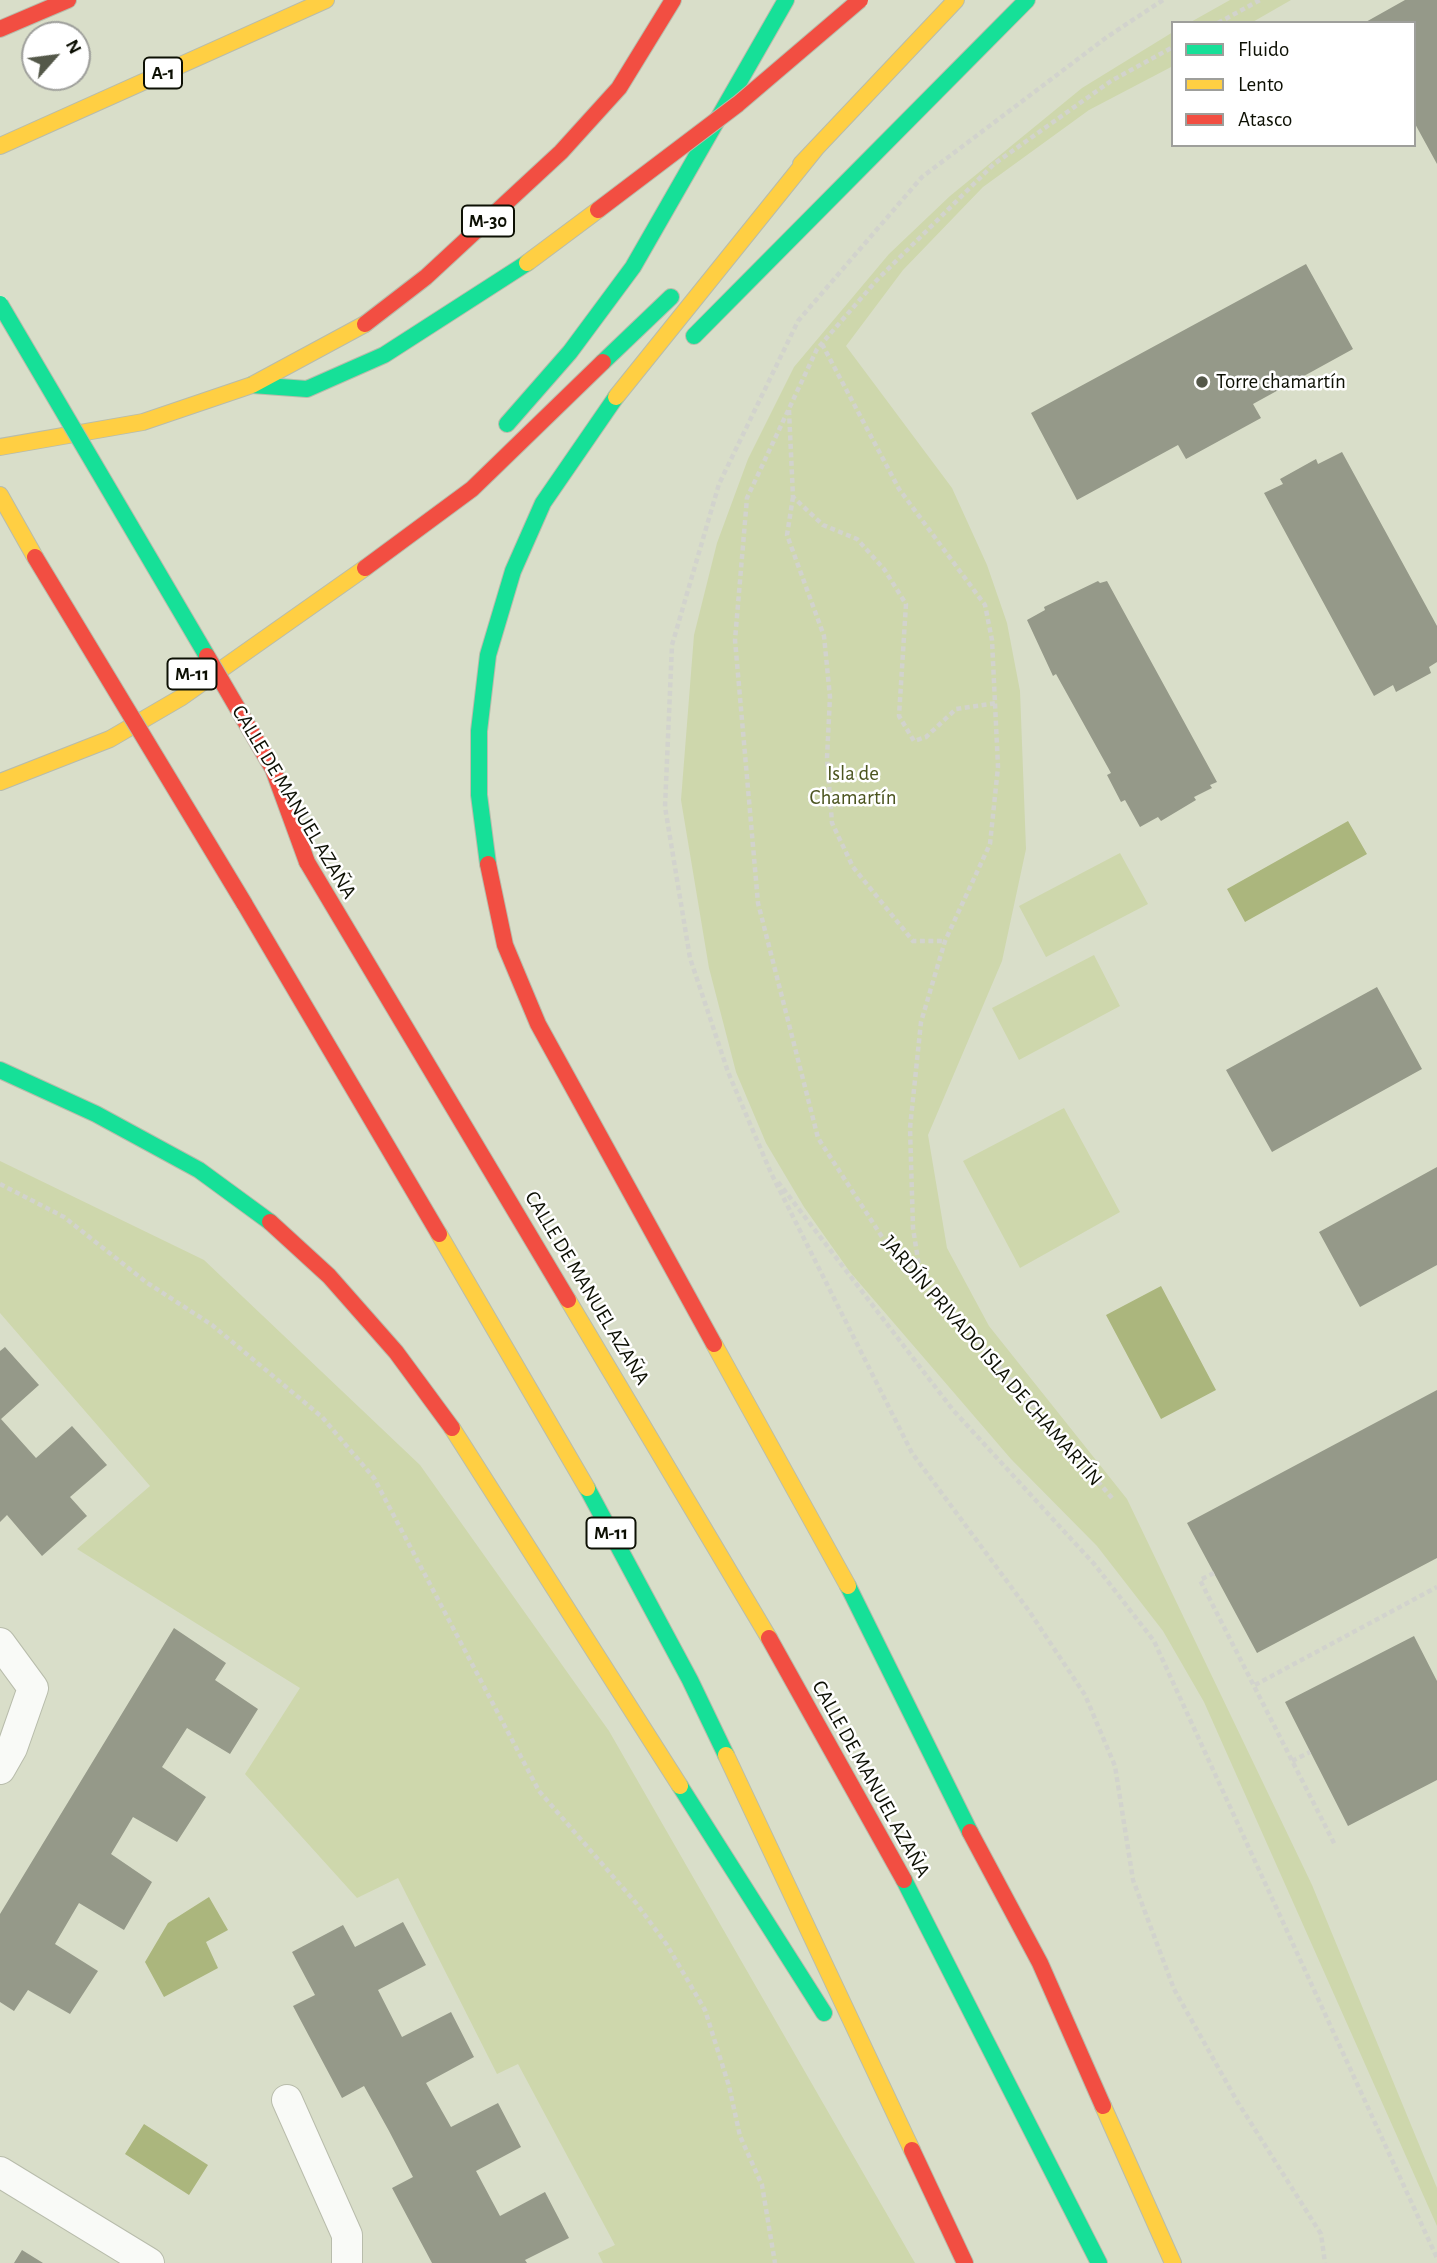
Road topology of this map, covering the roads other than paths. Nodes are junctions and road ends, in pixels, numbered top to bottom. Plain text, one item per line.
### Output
1 (25, 0) edge
2 (68, 0) edge
3 (326, 0) edge
4 (673, 0) edge
5 (786, 0) edge
6 (860, 0) edge
7 (956, 0) edge
8 (1027, 0) edge
9 (0, 28) edge
10 (0, 146) edge
11 (817, 147) junction
12 (0, 304) edge
13 (684, 347) dead end
14 (252, 385) junction
15 (42, 427) dead end
16 (495, 438) dead end
17 (0, 447) edge
18 (56, 450) dead end
19 (0, 495) edge
20 (404, 519) dead end
21 (0, 521) edge
22 (549, 531) dead end
23 (35, 557) junction
24 (513, 571) junction
25 (272, 636) junction
26 (192, 674) dead end
27 (206, 698) dead end
28 (0, 782) edge
29 (264, 792) dead end
30 (307, 862) junction
31 (0, 1070) edge
32 (0, 1643) edge
33 (0, 1769) edge
34 (967, 1826) junction
35 (1015, 1952) dead end
36 (829, 2022) dead end
37 (844, 2046) dead end
38 (287, 2100) dead end
39 (0, 2172) edge
40 (931, 2189) junction
41 (149, 2263) edge
42 (347, 2263) edge
43 (965, 2263) edge
44 (1099, 2263) edge
45 (1173, 2263) edge

1 - 9 highway
2 - 9 highway
3 - 10 highway, A-1
4 - 14 highway, M-30
5 - 16 highway
6 - 14 highway, bridge
7 - 11 highway
8 - 13 highway
11 - 24 highway
11 - 25 highway
12 - 30 highway, bridge
14 - 17 highway, M-30
15 - 18 highway
19 - 23 highway, M-11
20 - 25 highway
21 - 23 highway
22 - 24 highway
23 - 40 highway, M-11, bridge
24 - 34 highway
25 - 28 highway
26 - 27 highway, CALLE DE MANUEL AZAÑA / M-11
29 - 30 highway, CALLE DE MANUEL AZAÑA, bridge
30 - 44 highway, CALLE DE MANUEL AZAÑA
31 - 36 highway
32 - 33 street
34 - 35 highway
34 - 45 highway
37 - 40 highway
38 - 42 street
39 - 41 street
40 - 43 highway, M-11

